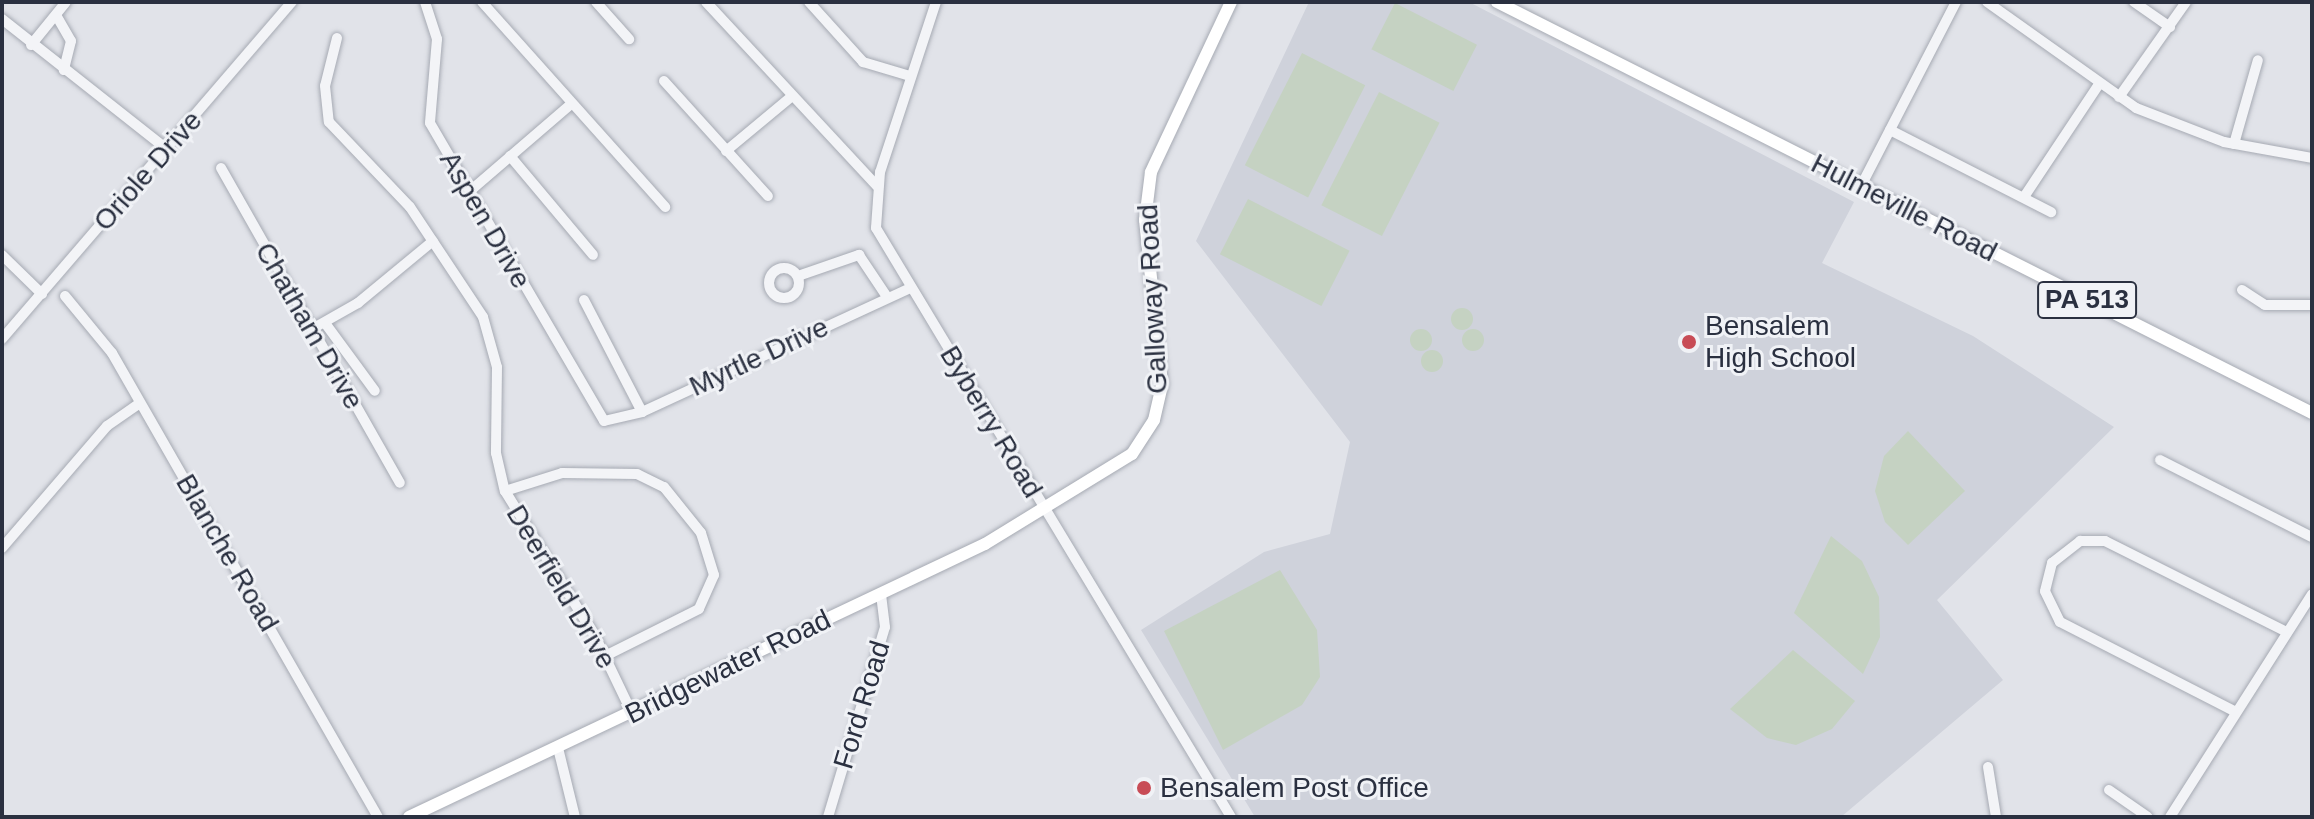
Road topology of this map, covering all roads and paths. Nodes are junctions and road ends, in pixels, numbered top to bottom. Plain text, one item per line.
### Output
1 (66, 2) edge
2 (292, 2) edge
3 (425, 2) edge
4 (482, 2) edge
5 (596, 2) edge
6 (706, 2) edge
7 (809, 2) edge
8 (936, 2) edge
9 (1231, 2) edge
10 (1497, 2) edge
11 (1956, 2) edge
12 (1987, 2) edge
13 (2134, 2) edge
14 (2186, 2) edge
15 (56, 15) junction
16 (2, 19) edge
17 (2170, 27) junction
18 (337, 38) dead end
19 (629, 39) dead end
20 (31, 45) junction
21 (2258, 60) dead end
22 (64, 70) junction
23 (910, 76) junction
24 (664, 81) dead end
25 (2099, 84) junction
26 (791, 97) junction
27 (2119, 97) junction
28 (571, 104) junction
29 (1890, 130) junction
30 (2234, 144) junction
31 (168, 150) junction
32 (726, 151) junction
33 (510, 156) junction
34 (2312, 158) edge
35 (221, 168) dead end
36 (877, 186) junction
37 (1861, 186) junction
38 (470, 191) junction
39 (768, 196) dead end
40 (2024, 197) junction
41 (665, 207) dead end
42 (2051, 212) dead end
43 (433, 241) junction
44 (2, 255) edge
45 (593, 255) dead end
46 (798, 276) dead end
47 (910, 288) junction
48 (2242, 290) dead end
49 (42, 294) junction
50 (886, 294) junction
51 (65, 296) dead end
52 (584, 300) dead end
53 (2312, 305) edge
54 (325, 323) junction
55 (312, 329) junction
56 (2, 339) edge
57 (375, 391) dead end
58 (140, 403) junction
59 (642, 412) junction
60 (2312, 413) edge
61 (607, 422) joint
62 (2160, 460) dead end
63 (400, 483) dead end
64 (505, 491) junction
65 (1045, 512) junction
66 (2312, 537) edge
67 (2, 548) edge
68 (881, 593) junction
69 (2312, 594) edge
70 (2287, 632) junction
71 (605, 656) junction
72 (2236, 712) junction
73 (632, 713) junction
74 (558, 748) junction
75 (1988, 767) dead end
76 (2109, 790) dead end
77 (378, 817) edge
78 (409, 817) edge
79 (575, 817) edge
80 (828, 817) edge
81 (1231, 817) edge
82 (1996, 817) edge
83 (2148, 817) edge
84 (2170, 817) edge

1 - 15 street
2 - 31 street, Oriole Drive
3 - 38 street, Aspen Drive
4 - 28 street
5 - 19 street
6 - 26 street
7 - 23 street
8 - 23 street, Byberry Road
9 - 65 main road, Galloway Road
10 - 37 main road, Hulmeville Road / PA 513
11 - 29 street
12 - 25 street
13 - 17 street
14 - 17 street
15 - 20 street
15 - 22 street
16 - 20 street
17 - 27 street
18 - 43 street, Deerfield Drive
20 - 22 street
21 - 30 street
22 - 31 street
23 - 36 street, Byberry Road
24 - 32 street
25 - 27 street
25 - 40 street
26 - 32 street
26 - 36 street
27 - 30 street
28 - 33 street
28 - 41 street
29 - 37 street
29 - 40 street
30 - 34 street
31 - 49 street, Oriole Drive
32 - 39 street
33 - 38 street
33 - 45 street
35 - 55 street, Chatham Drive
36 - 47 street, Byberry Road
37 - 60 main road, Hulmeville Road / PA 513
38 - 61 street, Aspen Drive
40 - 42 street
43 - 54 street
43 - 64 street, Deerfield Drive
44 - 49 street
46 - 50 street
47 - 50 street, Myrtle Drive
47 - 65 street, Byberry Road
48 - 53 street
49 - 56 street, Oriole Drive
50 - 59 street, Myrtle Drive
51 - 58 street, Blanche Road
52 - 59 street
54 - 55 street
54 - 57 street
55 - 63 street, Chatham Drive
58 - 67 street
58 - 77 street, Blanche Road
59 - 61 street, Myrtle Drive
62 - 66 street
64 - 71 street, Deerfield Drive
64 - 71 street
65 - 68 main road, Bridgewater Road
65 - 81 street, Byberry Road
68 - 73 main road, Bridgewater Road
68 - 80 street, Ford Road
69 - 70 street
70 - 72 street
70 - 72 street
71 - 73 street, Deerfield Drive
72 - 84 street
73 - 74 main road, Bridgewater Road
74 - 78 main road, Bridgewater Road
74 - 79 street
75 - 82 street
76 - 83 street

